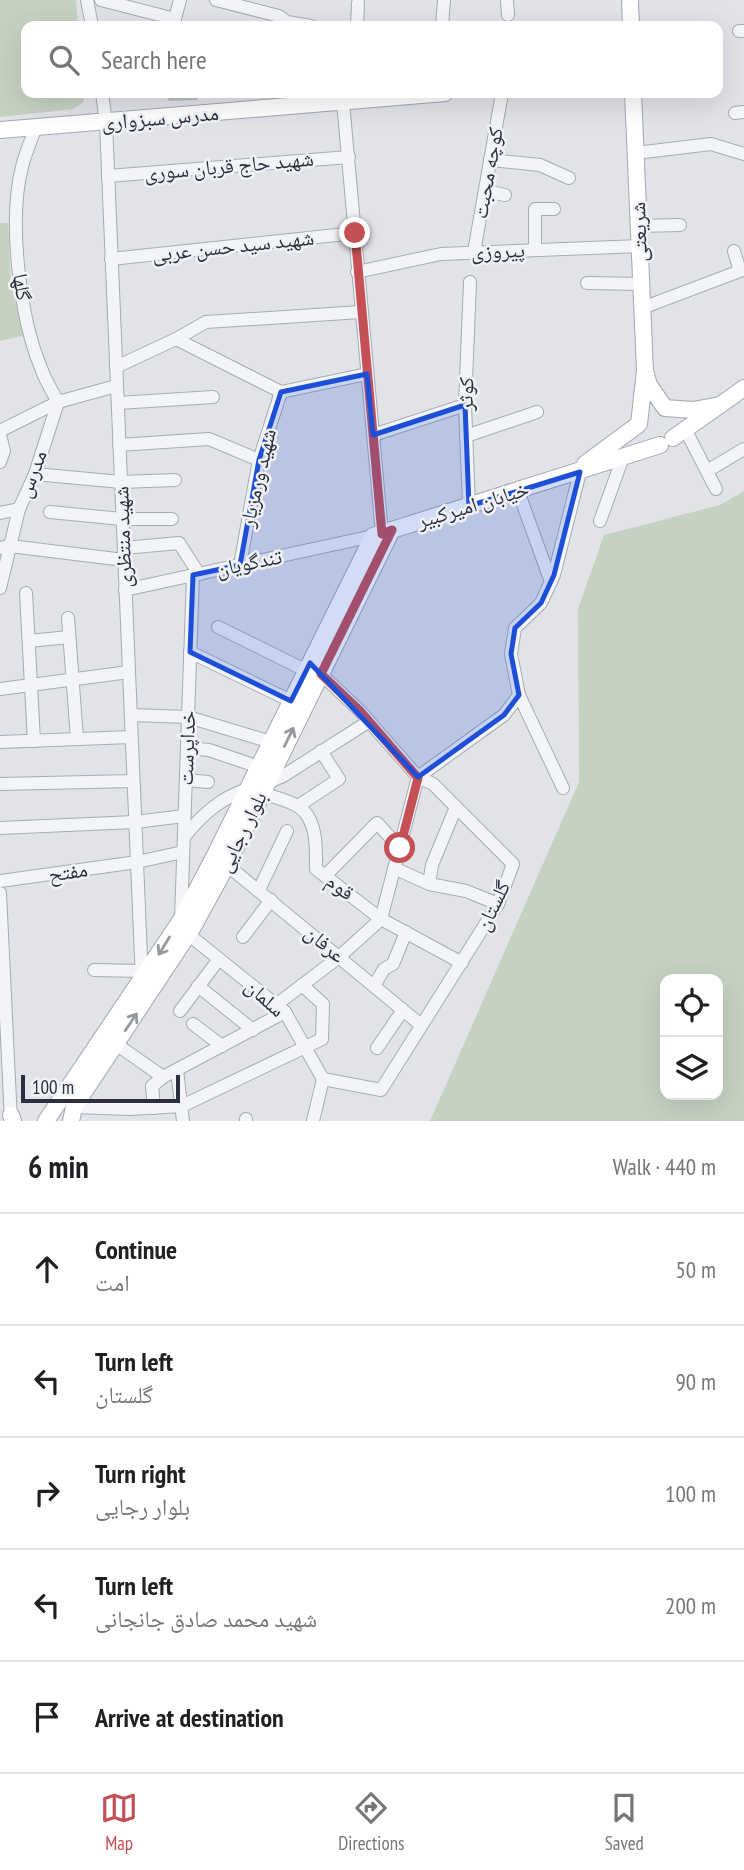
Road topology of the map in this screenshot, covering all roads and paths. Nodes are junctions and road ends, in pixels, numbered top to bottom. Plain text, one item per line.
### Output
1 (86, 0) edge
2 (101, 0) edge
3 (180, 0) edge
4 (216, 0) edge
5 (444, 0) edge
6 (507, 0) edge
7 (630, 0) edge
8 (359, 1) edge
9 (508, 15) dead end
10 (91, 21) edge
11 (168, 21) edge
12 (175, 21) edge
13 (286, 21) edge
14 (357, 21) edge
15 (442, 21) edge
16 (631, 21) edge
17 (104, 98) edge
18 (335, 98) edge
19 (344, 98) edge
20 (501, 98) edge
21 (634, 98) edge
22 (106, 123) junction
23 (36, 127) junction
24 (0, 130) edge
25 (636, 153) junction
26 (744, 155) edge
27 (349, 157) junction
28 (490, 160) junction
29 (108, 176) junction
30 (569, 178) dead end
31 (485, 191) junction
32 (505, 195) dead end
33 (554, 209) dead end
34 (680, 225) dead end
35 (639, 226) junction
36 (355, 233) junction
37 (640, 246) junction
38 (535, 250) junction
39 (734, 251) dead end
40 (474, 252) junction
41 (111, 259) junction
42 (357, 272) junction
43 (470, 282) dead end
44 (587, 283) dead end
45 (641, 284) junction
46 (642, 308) junction
47 (361, 312) junction
48 (176, 339) junction
49 (116, 367) junction
50 (645, 371) junction
51 (367, 374) junction
52 (116, 386) junction
53 (744, 388) edge
54 (281, 392) junction
55 (213, 397) dead end
56 (58, 402) junction
57 (118, 403) junction
58 (464, 405) junction
59 (720, 405) junction
60 (665, 408) junction
61 (537, 412) dead end
62 (639, 424) junction
63 (0, 433) edge
64 (373, 435) junction
65 (466, 436) junction
66 (673, 437) junction
67 (119, 445) junction
68 (744, 449) edge
69 (623, 457) junction
70 (258, 460) junction
71 (0, 462) edge
72 (707, 471) junction
73 (576, 473) junction
74 (35, 474) junction
75 (175, 481) dead end
76 (121, 482) junction
77 (716, 489) dead end
78 (518, 491) junction
79 (469, 506) junction
80 (19, 509) junction
81 (0, 511) edge
82 (50, 512) dead end
83 (122, 519) junction
84 (173, 519) dead end
85 (600, 521) dead end
86 (382, 533) junction
87 (5, 547) edge
88 (124, 554) junction
89 (240, 565) junction
90 (196, 575) junction
91 (551, 582) junction
92 (0, 588) edge
93 (125, 590) junction
94 (26, 593) dead end
95 (68, 618) dead end
96 (218, 627) dead end
97 (69, 637) junction
98 (29, 641) junction
99 (190, 652) junction
100 (129, 672) junction
101 (314, 673) junction
102 (72, 679) junction
103 (32, 685) junction
104 (0, 689) edge
105 (519, 695) junction
106 (292, 701) junction
107 (131, 715) junction
108 (188, 717) junction
109 (368, 722) junction
110 (131, 737) junction
111 (76, 739) junction
112 (34, 741) junction
113 (271, 742) junction
114 (0, 743) edge
115 (187, 748) junction
116 (321, 751) junction
117 (259, 767) junction
118 (418, 778) junction
119 (186, 780) junction
120 (133, 781) junction
121 (208, 782) dead end
122 (0, 784) edge
123 (259, 788) junction
124 (563, 788) dead end
125 (298, 806) junction
126 (456, 807) junction
127 (184, 816) junction
128 (135, 821) junction
129 (0, 828) edge
130 (287, 831) dead end
131 (184, 837) junction
132 (400, 848) junction
133 (183, 852) junction
134 (137, 862) junction
135 (227, 865) junction
136 (394, 868) junction
137 (325, 876) junction
138 (0, 881) edge
139 (210, 881) junction
140 (429, 884) junction
141 (259, 890) junction
142 (0, 893) edge
143 (271, 900) junction
144 (498, 904) junction
145 (382, 919) junction
146 (185, 927) junction
147 (407, 932) junction
148 (243, 937) dead end
149 (340, 957) junction
150 (219, 959) junction
151 (2, 961) edge
152 (462, 963) junction
153 (94, 970) dead end
154 (141, 976) junction
155 (302, 985) junction
156 (198, 986) junction
157 (374, 986) junction
158 (280, 1009) junction
159 (403, 1010) junction
160 (180, 1011) dead end
161 (193, 1024) dead end
162 (421, 1025) junction
163 (253, 1030) junction
164 (3, 1038) edge
165 (116, 1044) junction
166 (222, 1046) junction
167 (304, 1047) junction
168 (377, 1048) dead end
169 (177, 1070) junction
170 (163, 1077) junction
171 (323, 1079) junction
172 (181, 1106) junction
173 (154, 1108) junction
174 (9, 1112) edge
175 (73, 1114) edge
176 (47, 1121) edge
177 (183, 1121) edge
178 (313, 1121) edge

1 - 10 street
2 - 11 street
3 - 12 street
4 - 13 street
5 - 15 street
6 - 9 street
7 - 16 main road
8 - 14 street
17 - 22 street, شهید منتظری
18 - 22 main road, مدرس سبزواری
19 - 27 street
20 - 28 street, کوچه محبت
21 - 25 main road, شریعتی
22 - 23 main road, مدرس سبزواری
22 - 29 street, شهید منتظری
23 - 24 main road, مدرس سبزواری
23 - 56 street, گلها
25 - 26 street
25 - 35 main road, شریعتی
27 - 29 street, شهید حاج قربان سوری
27 - 36 street
28 - 30 street
28 - 31 street, کوچه محبت
29 - 41 street, شهید منتظری
31 - 32 street
31 - 40 street, کوچه محبت
33 - 38 street
34 - 35 street
35 - 37 main road, شریعتی
36 - 41 street, شهید سید حسن عربی
36 - 42 street
37 - 38 street, پیروزی
37 - 45 main road, شریعتی
38 - 40 street, پیروزی
39 - 46 street
40 - 42 street, پیروزی
41 - 49 street, شهید منتظری
42 - 47 street
43 - 58 street, کوثر
44 - 45 street
45 - 46 main road, شریعتی
46 - 50 main road, شریعتی
47 - 48 street
47 - 51 street
48 - 49 street
48 - 54 street
49 - 52 street, شهید منتظری
50 - 60 main road
50 - 62 main road
51 - 54 street
51 - 64 street
52 - 56 street
52 - 57 street, شهید منتظری
53 - 59 main road
54 - 70 street, شهید ورمزیار
55 - 57 street
56 - 63 street
56 - 74 street, مدرس
57 - 67 street, شهید منتظری
58 - 64 street
58 - 65 street, کوثر
59 - 60 main road
59 - 66 main road, خیابان امیرکبیر
60 - 62 main road
60 - 66 main road
61 - 65 street
62 - 66 main road
62 - 73 main road
63 - 71 street
64 - 86 street
65 - 79 street, کوثر
66 - 69 main road, خیابان امیرکبیر
66 - 72 street
67 - 70 street
67 - 76 street, شهید منتظری
68 - 72 street
69 - 73 main road, خیابان امیرکبیر
69 - 85 street
70 - 89 street, شهید ورمزیار
72 - 77 street
73 - 78 main road, خیابان امیرکبیر
73 - 91 street
74 - 76 street
74 - 80 street, مدرس
75 - 76 street
76 - 83 street, شهید منتظری
78 - 79 main road, خیابان امیرکبیر
78 - 91 street
79 - 86 main road, خیابان امیرکبیر
80 - 81 street
80 - 87 street, مدرس
82 - 83 street
83 - 84 street
83 - 88 street, شهید منتظری
86 - 89 street, تندگویان
86 - 101 main road, بلوار رجایی
87 - 88 street
87 - 92 street, مدرس
88 - 90 street
88 - 93 street, شهید منتظری
89 - 90 street, تندگویان
90 - 93 street, تندگویان
90 - 99 street, خداپرست
91 - 105 street
93 - 100 street, شهید منتظری
94 - 98 street
95 - 97 street
96 - 101 street, گلستان
97 - 98 street
97 - 102 street
98 - 103 street
99 - 106 street
99 - 108 street, خداپرست
100 - 102 street
100 - 107 street, شهید منتظری
101 - 106 main road, بلوار رجایی
101 - 109 street, گلستان
123 -> 101 main road, بلوار رجایی
102 - 103 street
102 - 111 street
103 - 104 street
103 - 112 street
105 - 118 street
105 - 124 street
106 - 113 main road, بلوار رجایی
107 - 108 street
107 - 110 street, شهید منتظری
108 - 113 street
108 - 115 street, خداپرست
109 - 116 street
109 - 118 street, گلستان
110 - 111 street
110 - 120 street, شهید منتظری
111 - 112 street
112 - 114 street
113 - 117 main road, بلوار رجایی
115 - 117 street
115 - 119 street, خداپرست
116 - 123 street
116 - 125 street
117 - 123 main road, بلوار رجایی
118 - 126 street, گلستان
118 - 132 street
119 - 121 street
119 - 127 street, خداپرست
120 - 122 street
120 - 128 street, شهید منتظری
123 - 125 street
123 - 131 street
123 - 135 main road, بلوار رجایی
123 - 139 main road, بلوار رجایی
125 - 137 street, قوم
126 - 140 street
126 - 144 street, گلستان
127 - 128 street
127 - 131 street, خداپرست
128 - 129 street
128 - 134 street, شهید منتظری
130 - 141 street
131 - 133 street, خداپرست
132 - 136 street
132 - 137 street
133 - 134 street, مفتح
133 - 146 street, خداپرست
134 - 138 street, مفتح
134 - 154 street, شهید منتظری
135 - 139 main road, بلوار رجایی
135 - 141 street, عرفان
136 - 140 street
136 - 145 street
137 - 145 street, قوم
139 - 146 main road, بلوار رجایی
140 - 144 street
141 - 143 street, عرفان
142 - 151 street
143 - 148 street
143 - 149 street, عرفان
144 - 152 street, گلستان
145 - 147 street, قوم
145 - 149 street
146 - 150 street, سلمان
146 -> 154 main road, بلوار رجایی
165 -> 146 main road, بلوار رجایی
147 - 152 street, قوم
147 - 157 street
149 - 155 street
149 - 157 street, عرفان
150 - 156 street
150 - 158 street, سلمان
151 - 164 street
152 - 162 street, گلستان
153 - 154 street
154 - 176 main road, بلوار رجایی
155 - 158 street
155 - 167 street
156 - 160 street
156 - 163 street
157 - 159 street, عرفان
158 - 163 street
158 - 167 street, سلمان
159 - 162 street, عرفان
159 - 168 street
161 - 166 street
162 - 171 street, گلستان
163 - 166 street
164 - 174 street
165 - 170 street
165 - 175 main road, بلوار رجایی
166 - 169 street
167 - 171 street, سلمان
167 - 172 street
169 - 170 street
169 - 172 street
170 - 173 street
171 - 178 street
172 - 173 street
172 - 177 street
173 - 175 street

